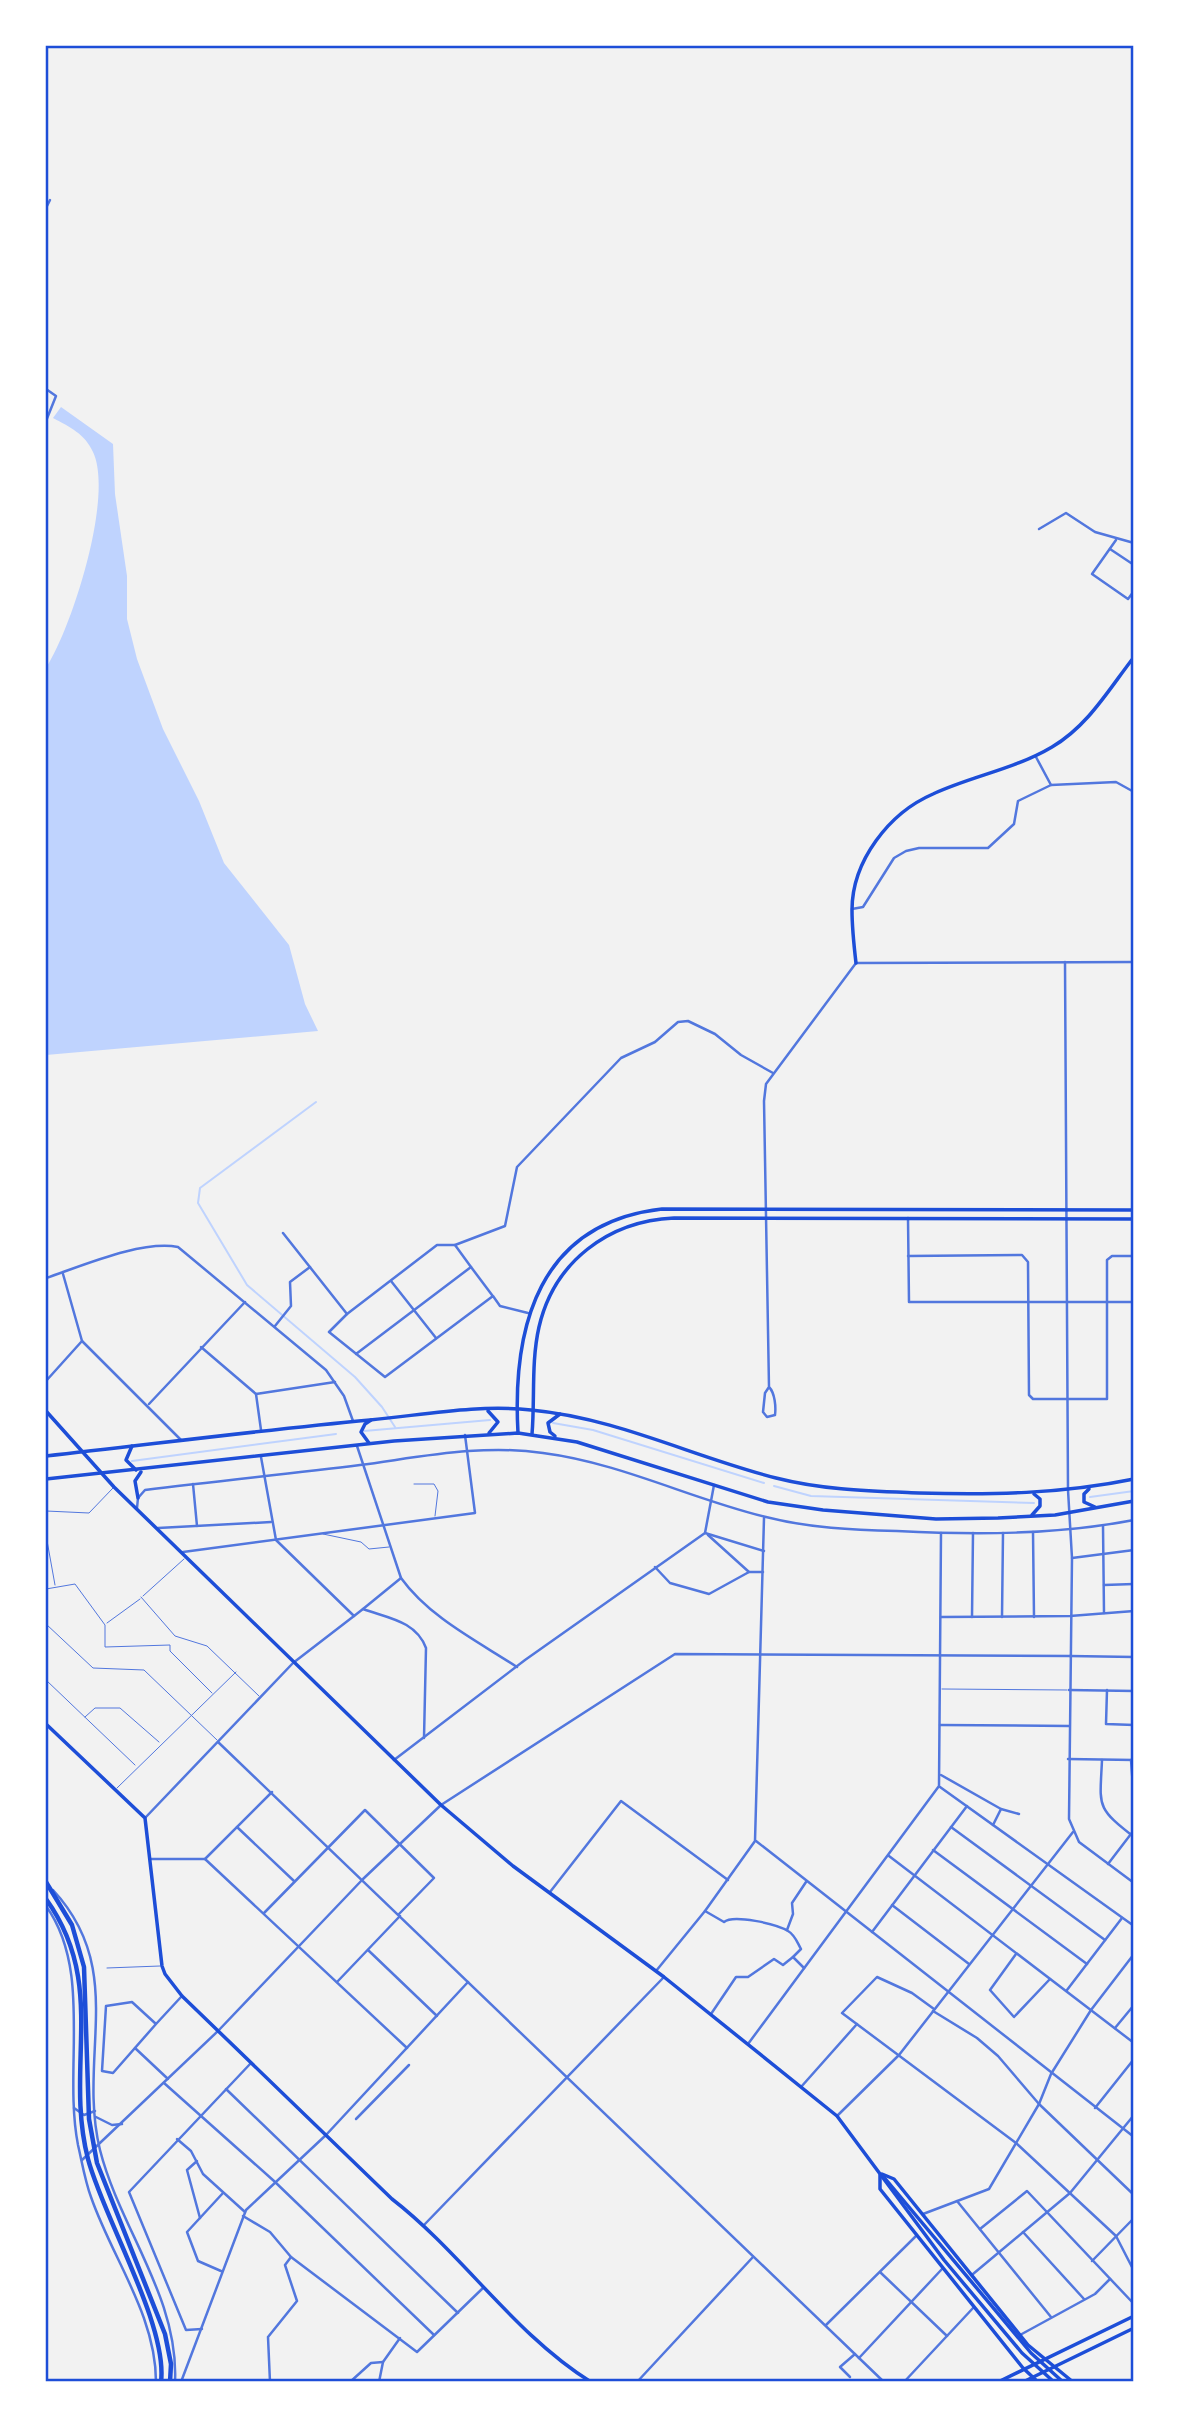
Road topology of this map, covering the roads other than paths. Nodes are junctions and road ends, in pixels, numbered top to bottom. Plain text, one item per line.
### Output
1 (50, 200) dead end
2 (46, 208) edge
3 (46, 389) edge
4 (46, 421) edge
5 (1039, 529) dead end
6 (1116, 539) junction
7 (1133, 543) edge
8 (1110, 549) junction
9 (1133, 565) edge
10 (1133, 592) edge
11 (1133, 657) edge
12 (1035, 756) junction
13 (1051, 785) junction
14 (1133, 792) edge
15 (852, 909) junction
16 (1065, 962) junction
17 (1133, 962) edge
18 (856, 963) junction
19 (773, 1073) junction
20 (765, 1209) junction
21 (1067, 1209) junction
22 (1133, 1210) edge
23 (765, 1218) junction
24 (908, 1218) junction
25 (1067, 1218) junction
26 (1133, 1219) edge
27 (283, 1233) dead end
28 (455, 1245) junction
29 (908, 1256) junction
30 (1133, 1256) edge
31 (310, 1267) junction
32 (471, 1267) junction
33 (62, 1273) junction
34 (46, 1278) edge
35 (391, 1281) junction
36 (493, 1296) junction
37 (1067, 1301) junction
38 (246, 1302) junction
39 (1028, 1302) junction
40 (1106, 1302) junction
41 (1133, 1302) edge
42 (414, 1310) junction
43 (528, 1313) junction
44 (347, 1314) junction
45 (275, 1326) junction
46 (436, 1338) junction
47 (82, 1341) junction
48 (201, 1347) junction
49 (356, 1354) junction
50 (46, 1381) edge
51 (335, 1382) junction
52 (769, 1387) junction
53 (256, 1394) junction
54 (1069, 1399) junction
55 (148, 1405) junction
56 (517, 1408) junction
57 (485, 1409) junction
58 (534, 1410) junction
59 (46, 1411) edge
60 (565, 1414) junction
61 (373, 1420) junction
62 (353, 1422) junction
63 (261, 1432) junction
64 (518, 1433) junction
65 (487, 1434) junction
66 (533, 1434) junction
67 (465, 1435) junction
68 (558, 1437) junction
69 (181, 1440) junction
70 (371, 1444) junction
71 (134, 1445) junction
72 (358, 1446) junction
73 (466, 1451) junction
74 (83, 1452) junction
75 (46, 1456) edge
76 (261, 1457) junction
77 (362, 1465) junction
78 (145, 1470) junction
79 (137, 1471) junction
80 (101, 1473) junction
81 (265, 1475) junction
82 (46, 1479) edge
83 (1133, 1479) edge
84 (193, 1484) junction
85 (714, 1484) junction
86 (414, 1485) dead end
87 (114, 1487) junction
88 (1094, 1487) junction
89 (1068, 1490) junction
90 (1032, 1493) junction
91 (138, 1498) junction
92 (710, 1499) junction
93 (1133, 1501) edge
94 (137, 1508) junction
95 (1099, 1508) junction
96 (46, 1511) edge
97 (1070, 1513) junction
98 (764, 1517) junction
99 (1030, 1517) junction
100 (435, 1519) junction
101 (1133, 1520) edge
102 (271, 1522) junction
103 (384, 1525) junction
104 (197, 1526) junction
105 (1103, 1526) junction
106 (158, 1528) junction
107 (1071, 1529) junction
108 (1033, 1531) junction
109 (1003, 1532) junction
110 (705, 1533) junction
111 (940, 1533) junction
112 (973, 1533) junction
113 (323, 1534) junction
114 (46, 1535) edge
115 (276, 1540) junction
116 (391, 1547) junction
117 (1133, 1550) edge
118 (764, 1551) junction
119 (183, 1552) junction
120 (187, 1556) junction
121 (1103, 1556) junction
122 (1072, 1558) junction
123 (655, 1567) junction
124 (749, 1572) junction
125 (763, 1572) junction
126 (401, 1578) junction
127 (1133, 1584) edge
128 (1104, 1585) junction
129 (55, 1588) junction
130 (46, 1589) edge
131 (141, 1597) junction
132 (363, 1609) junction
133 (1133, 1611) edge
134 (1104, 1613) junction
135 (354, 1616) junction
136 (1034, 1616) junction
137 (1070, 1616) junction
138 (940, 1617) junction
139 (972, 1617) junction
140 (1002, 1617) junction
141 (46, 1619) edge
142 (46, 1623) edge
143 (105, 1625) junction
144 (761, 1654) junction
145 (940, 1655) junction
146 (1070, 1656) junction
147 (1133, 1657) edge
148 (293, 1664) junction
149 (517, 1667) junction
150 (236, 1672) junction
151 (46, 1680) edge
152 (940, 1689) junction
153 (1069, 1690) junction
154 (1107, 1690) junction
155 (1133, 1691) edge
156 (212, 1693) junction
157 (261, 1698) junction
158 (191, 1715) junction
159 (85, 1717) junction
160 (46, 1724) edge
161 (940, 1725) junction
162 (1133, 1725) edge
163 (1069, 1726) junction
164 (424, 1738) junction
165 (218, 1742) junction
166 (160, 1744) junction
167 (1068, 1759) junction
168 (394, 1760) junction
169 (1102, 1760) junction
170 (1132, 1760) edge
171 (137, 1767) junction
172 (940, 1774) junction
173 (939, 1786) junction
174 (116, 1789) junction
175 (272, 1792) junction
176 (1133, 1800) edge
177 (441, 1805) junction
178 (967, 1806) junction
179 (1001, 1809) junction
180 (1018, 1814) dead end
181 (145, 1818) junction
182 (993, 1825) junction
183 (237, 1827) junction
184 (951, 1827) junction
185 (1133, 1830) edge
186 (1073, 1832) junction
187 (1132, 1835) edge
188 (755, 1841) junction
189 (399, 1844) junction
190 (328, 1846) junction
191 (933, 1850) junction
192 (888, 1855) junction
193 (150, 1859) junction
194 (205, 1859) junction
195 (1046, 1863) junction
196 (1108, 1864) junction
197 (914, 1875) junction
198 (363, 1879) junction
199 (729, 1880) junction
200 (295, 1881) junction
201 (806, 1881) junction
202 (47, 1883) edge
203 (1133, 1883) edge
204 (1030, 1885) junction
205 (549, 1892) junction
206 (46, 1899) edge
207 (892, 1905) junction
208 (46, 1906) edge
209 (1012, 1908) junction
210 (705, 1911) junction
211 (846, 1912) junction
212 (264, 1913) junction
213 (399, 1915) junction
214 (1122, 1918) junction
215 (1133, 1926) edge
216 (787, 1930) junction
217 (872, 1933) junction
218 (992, 1934) junction
219 (1105, 1940) junction
220 (299, 1946) junction
221 (368, 1950) junction
222 (1016, 1953) junction
223 (1133, 1954) edge
224 (793, 1957) junction
225 (969, 1964) junction
226 (1087, 1964) junction
227 (162, 1966) junction
228 (107, 1968) dead end
229 (804, 1968) junction
230 (656, 1971) junction
231 (664, 1977) junction
232 (1050, 1979) junction
233 (337, 1982) junction
234 (468, 1982) junction
235 (948, 1991) junction
236 (1066, 1991) junction
237 (182, 1996) junction
238 (1133, 2005) edge
239 (934, 2010) junction
240 (1091, 2010) junction
241 (711, 2014) junction
242 (437, 2016) junction
243 (156, 2024) junction
244 (857, 2024) junction
245 (1115, 2028) junction
246 (218, 2031) junction
247 (1133, 2043) edge
248 (748, 2044) junction
249 (135, 2048) junction
250 (407, 2048) junction
251 (899, 2054) junction
252 (1133, 2059) edge
253 (251, 2063) junction
254 (409, 2065) dead end
255 (1051, 2074) junction
256 (168, 2079) junction
257 (568, 2079) junction
258 (164, 2083) junction
259 (801, 2087) junction
260 (226, 2090) junction
261 (1039, 2105) junction
262 (74, 2108) junction
263 (1095, 2108) junction
264 (95, 2111) junction
265 (199, 2115) junction
266 (1133, 2115) edge
267 (837, 2116) junction
268 (96, 2117) junction
269 (356, 2119) dead end
270 (122, 2124) junction
271 (1121, 2128) junction
272 (326, 2135) junction
273 (1133, 2137) edge
274 (177, 2139) junction
275 (1016, 2143) junction
276 (99, 2146) junction
277 (1096, 2159) junction
278 (82, 2160) junction
279 (198, 2160) junction
280 (299, 2160) junction
281 (880, 2173) junction
282 (274, 2182) junction
283 (223, 2193) junction
284 (1070, 2193) junction
285 (1133, 2194) edge
286 (957, 2201) junction
287 (1047, 2212) junction
288 (244, 2213) junction
289 (922, 2215) junction
290 (200, 2218) junction
291 (1133, 2218) edge
292 (424, 2225) junction
293 (980, 2229) junction
294 (1023, 2232) junction
295 (916, 2236) junction
296 (1116, 2236) junction
297 (999, 2252) junction
298 (291, 2257) junction
299 (753, 2257) junction
300 (1092, 2261) junction
301 (942, 2269) junction
302 (221, 2271) junction
303 (1133, 2271) edge
304 (880, 2272) junction
305 (972, 2274) junction
306 (1110, 2279) junction
307 (483, 2288) junction
308 (1084, 2299) junction
309 (911, 2302) junction
310 (1133, 2304) edge
311 (974, 2307) junction
312 (458, 2313) junction
313 (1133, 2316) edge
314 (1051, 2317) junction
315 (826, 2325) junction
316 (1133, 2328) edge
317 (202, 2329) junction
318 (434, 2335) junction
319 (1020, 2335) junction
320 (947, 2336) junction
321 (400, 2338) junction
322 (855, 2354) junction
323 (859, 2358) junction
324 (1044, 2358) junction
325 (383, 2362) junction
326 (1053, 2366) junction
327 (1023, 2368) junction
328 (1032, 2376) junction
329 (850, 2377) dead end
330 (158, 2382) edge
331 (173, 2382) edge
332 (181, 2382) edge
333 (270, 2382) edge
334 (350, 2382) edge
335 (380, 2382) edge
336 (591, 2382) edge
337 (636, 2382) edge
338 (884, 2382) edge
339 (904, 2382) edge
340 (998, 2382) edge
341 (1023, 2382) edge
342 (1038, 2382) edge
343 (1054, 2382) edge
344 (1063, 2382) edge
345 (1073, 2382) edge

1 - 2 street
3 - 4 street
5 - 6 street
6 - 7 street
6 - 8 street
8 - 9 street
8 - 10 street
11 - 12 main road
12 - 13 street
12 - 15 main road
13 - 14 street
13 - 15 street
15 - 18 main road
16 - 17 street
16 - 18 street
16 - 21 street
18 - 19 street
19 - 20 street
19 - 28 street
20 - 21 main road
20 - 23 street
20 - 43 main road
21 - 22 main road
21 - 25 street
23 - 24 main road
23 - 52 street
23 - 58 main road
24 - 25 main road
24 - 29 street
25 - 26 main road
25 - 37 street
27 - 31 street
28 - 32 street
28 - 35 street
29 - 39 street
29 - 39 street
30 - 40 street
31 - 44 street
31 - 45 street
32 - 36 street
32 - 42 street
33 - 34 street
33 - 38 street
33 - 47 street
35 - 42 street
35 - 44 street
36 - 43 street
36 - 46 street
37 - 39 street
37 - 40 street
37 - 54 street
38 - 45 street
38 - 48 street
39 - 54 street
40 - 41 street
40 - 54 street
42 - 46 street
42 - 49 street
43 - 56 main road
44 - 49 street
45 - 51 street
46 - 49 street
47 - 50 street
47 - 55 street
48 - 53 street
48 - 55 street
51 - 53 street
51 - 62 street
52 - 52 street
53 - 63 street
54 - 89 street
55 - 69 street
56 - 57 main road
56 - 58 main road
56 - 64 main road
57 - 61 main road
57 - 65 main road
58 - 60 main road
58 - 66 main road
59 - 74 main road
60 - 68 main road
60 - 90 main road
61 - 62 main road
61 - 70 main road
62 - 63 main road
63 - 69 main road
64 - 65 main road
64 - 66 main road
65 - 67 main road
66 - 68 main road
67 - 70 main road
67 - 73 street
68 - 85 main road
69 - 71 main road
70 - 72 main road
71 - 74 main road
71 - 79 main road
72 - 76 main road
72 - 77 street
73 - 77 street
73 - 92 street
73 - 100 street
74 - 75 main road
74 - 80 main road
76 - 78 main road
76 - 81 street
77 - 81 street
77 - 103 street
78 - 79 main road
78 - 91 main road
79 - 80 main road
80 - 82 main road
80 - 87 main road
81 - 84 street
81 - 102 street
83 - 88 main road
84 - 91 street
84 - 104 street
85 - 92 street
85 - 99 main road
86 - 100 lane
87 - 94 main road
87 - 96 lane
88 - 89 main road
88 - 95 main road
89 - 90 main road
89 - 97 street
90 - 99 main road
91 - 94 street
92 - 98 street
92 - 110 street
93 - 95 main road
94 - 106 main road
95 - 97 main road
97 - 99 main road
97 - 107 street
98 - 111 street
98 - 118 street
100 - 103 street
101 - 105 street
102 - 104 street
102 - 115 street
103 - 113 street
103 - 116 street
104 - 106 street
105 - 107 street
105 - 121 street
106 - 119 main road
107 - 108 street
107 - 122 street
108 - 109 street
108 - 136 street
109 - 112 street
109 - 140 street
110 - 118 street
110 - 123 street
110 - 124 street
111 - 112 street
111 - 138 street
112 - 139 street
113 - 115 street
113 - 116 lane
114 - 129 lane
115 - 119 street
115 - 135 street
116 - 126 street
117 - 121 street
118 - 125 street
119 - 120 main road
120 - 131 lane
120 - 148 main road
121 - 122 street
121 - 128 street
122 - 137 street
123 - 124 street
123 - 149 street
124 - 125 street
125 - 144 street
126 - 132 street
126 - 149 street
127 - 128 street
128 - 134 street
129 - 130 lane
129 - 143 lane
131 - 143 lane
131 - 150 lane
132 - 135 street
132 - 164 street
133 - 134 street
134 - 137 street
135 - 148 street
136 - 137 street
136 - 140 street
137 - 146 street
138 - 139 street
138 - 145 street
139 - 140 street
141 - 142 lane
142 - 158 lane
143 - 156 lane
144 - 145 street
144 - 177 street
144 - 188 street
145 - 146 street
145 - 152 street
146 - 147 street
146 - 153 street
148 - 157 street
148 - 168 main road
149 - 164 street
150 - 156 lane
150 - 157 lane
151 - 159 lane
152 - 153 lane
152 - 161 street
153 - 154 street
153 - 163 street
154 - 155 street
154 - 162 street
156 - 158 lane
157 - 165 street
158 - 165 lane
158 - 166 lane
159 - 166 lane
159 - 171 lane
160 - 174 main road
161 - 163 street
161 - 172 street
163 - 167 street
164 - 168 street
165 - 175 street
165 - 181 street
166 - 171 lane
167 - 169 street
167 - 186 street
168 - 177 main road
169 - 170 street
169 - 187 street
170 - 176 street
171 - 174 lane
172 - 173 street
172 - 179 street
173 - 178 street
173 - 192 street
174 - 181 main road
175 - 183 street
175 - 190 street
177 - 189 street
177 - 205 main road
178 - 182 street
178 - 184 street
179 - 180 street
179 - 182 street
181 - 193 main road
182 - 195 street
183 - 194 street
183 - 200 street
184 - 191 street
184 - 204 street
185 - 187 street
186 - 195 street
186 - 196 street
187 - 196 street
188 - 199 street
188 - 201 street
189 - 190 street
189 - 198 street
189 - 213 street
190 - 198 street
190 - 200 street
191 - 197 street
191 - 209 street
192 - 197 street
192 - 211 street
193 - 194 street
193 - 227 main road
194 - 212 street
195 - 204 street
195 - 214 street
196 - 203 street
197 - 207 street
197 - 218 street
198 - 213 street
198 - 220 street
199 - 205 street
199 - 210 street
200 - 212 street
201 - 211 street
201 - 216 street
202 - 264 street
202 - 331 highway
204 - 209 street
204 - 219 street
205 - 230 main road
206 - 330 highway
207 - 217 street
207 - 225 street
208 - 262 street
209 - 218 street
209 - 226 street
210 - 216 street
210 - 230 street
211 - 217 street
211 - 229 street
212 - 220 street
213 - 221 street
213 - 234 street
214 - 215 street
214 - 219 street
216 - 224 street
217 - 235 street
218 - 222 street
218 - 225 street
219 - 226 street
220 - 233 street
220 - 246 street
221 - 233 street
221 - 242 street
222 - 232 street
222 - 232 street
223 - 240 street
224 - 229 street
224 - 241 street
225 - 235 street
226 - 236 street
227 - 228 lane
227 - 237 main road
229 - 248 street
230 - 231 main road
231 - 241 main road
231 - 257 street
232 - 236 street
233 - 250 street
234 - 242 street
234 - 257 street
235 - 239 street
235 - 255 street
236 - 240 street
237 - 243 street
237 - 246 main road
238 - 245 street
239 - 244 street
239 - 251 street
239 - 261 street
240 - 245 street
240 - 255 street
241 - 248 main road
242 - 250 street
243 - 249 street
243 - 249 street
244 - 251 street
244 - 259 street
245 - 247 street
246 - 253 main road
246 - 256 street
248 - 259 main road
249 - 256 street
250 - 272 street
251 - 267 street
251 - 275 street
252 - 263 street
253 - 260 street
253 - 272 main road
254 - 269 street
255 - 261 street
255 - 263 street
256 - 258 street
257 - 292 street
257 - 299 street
258 - 265 street
258 - 270 street
259 - 267 main road
260 - 265 street
260 - 280 street
261 - 275 street
261 - 277 street
262 - 264 street
262 - 278 street
263 - 271 street
264 - 268 street
265 - 274 street
265 - 282 street
266 - 271 street
267 - 281 main road
268 - 270 street
268 - 276 street
270 - 276 street
271 - 273 street
271 - 277 street
272 - 280 street
272 - 292 main road
274 - 279 street
274 - 317 street
275 - 284 street
275 - 286 street
276 - 278 street
276 - 331 street
277 - 284 street
277 - 285 street
278 - 330 street
279 - 283 street
279 - 290 street
280 - 282 street
280 - 312 street
281 - 289 main road
281 - 295 main road
281 - 343 main road
281 - 344 main road
282 - 288 street
282 - 318 street
283 - 288 street
283 - 290 street
284 - 287 street
284 - 296 street
286 - 289 street
286 - 293 street
287 - 293 street
287 - 294 street
287 - 300 street
288 - 298 street
288 - 302 street
289 - 305 main road
290 - 302 street
291 - 296 street
292 - 307 main road
293 - 297 street
294 - 297 street
294 - 308 street
295 - 301 main road
295 - 304 street
296 - 300 street
296 - 303 street
297 - 305 street
297 - 314 street
298 - 321 street
298 - 333 street
299 - 315 street
299 - 337 street
300 - 306 street
301 - 309 street
301 - 311 main road
302 - 317 street
304 - 309 street
304 - 315 street
305 - 319 main road
306 - 308 street
306 - 310 street
307 - 312 street
307 - 336 main road
308 - 314 street
309 - 320 street
309 - 323 street
311 - 320 street
311 - 327 main road
312 - 318 street
313 - 324 main road
314 - 319 street
315 - 322 street
316 - 326 main road
317 - 332 street
318 - 321 street
319 - 324 main road
320 - 339 street
321 - 325 street
322 - 323 street
322 - 329 street
323 - 338 street
324 - 326 main road
324 - 327 main road
325 - 334 street
325 - 335 street
326 - 328 main road
326 - 345 main road
327 - 328 main road
327 - 340 main road
328 - 341 main road
328 - 342 main road

